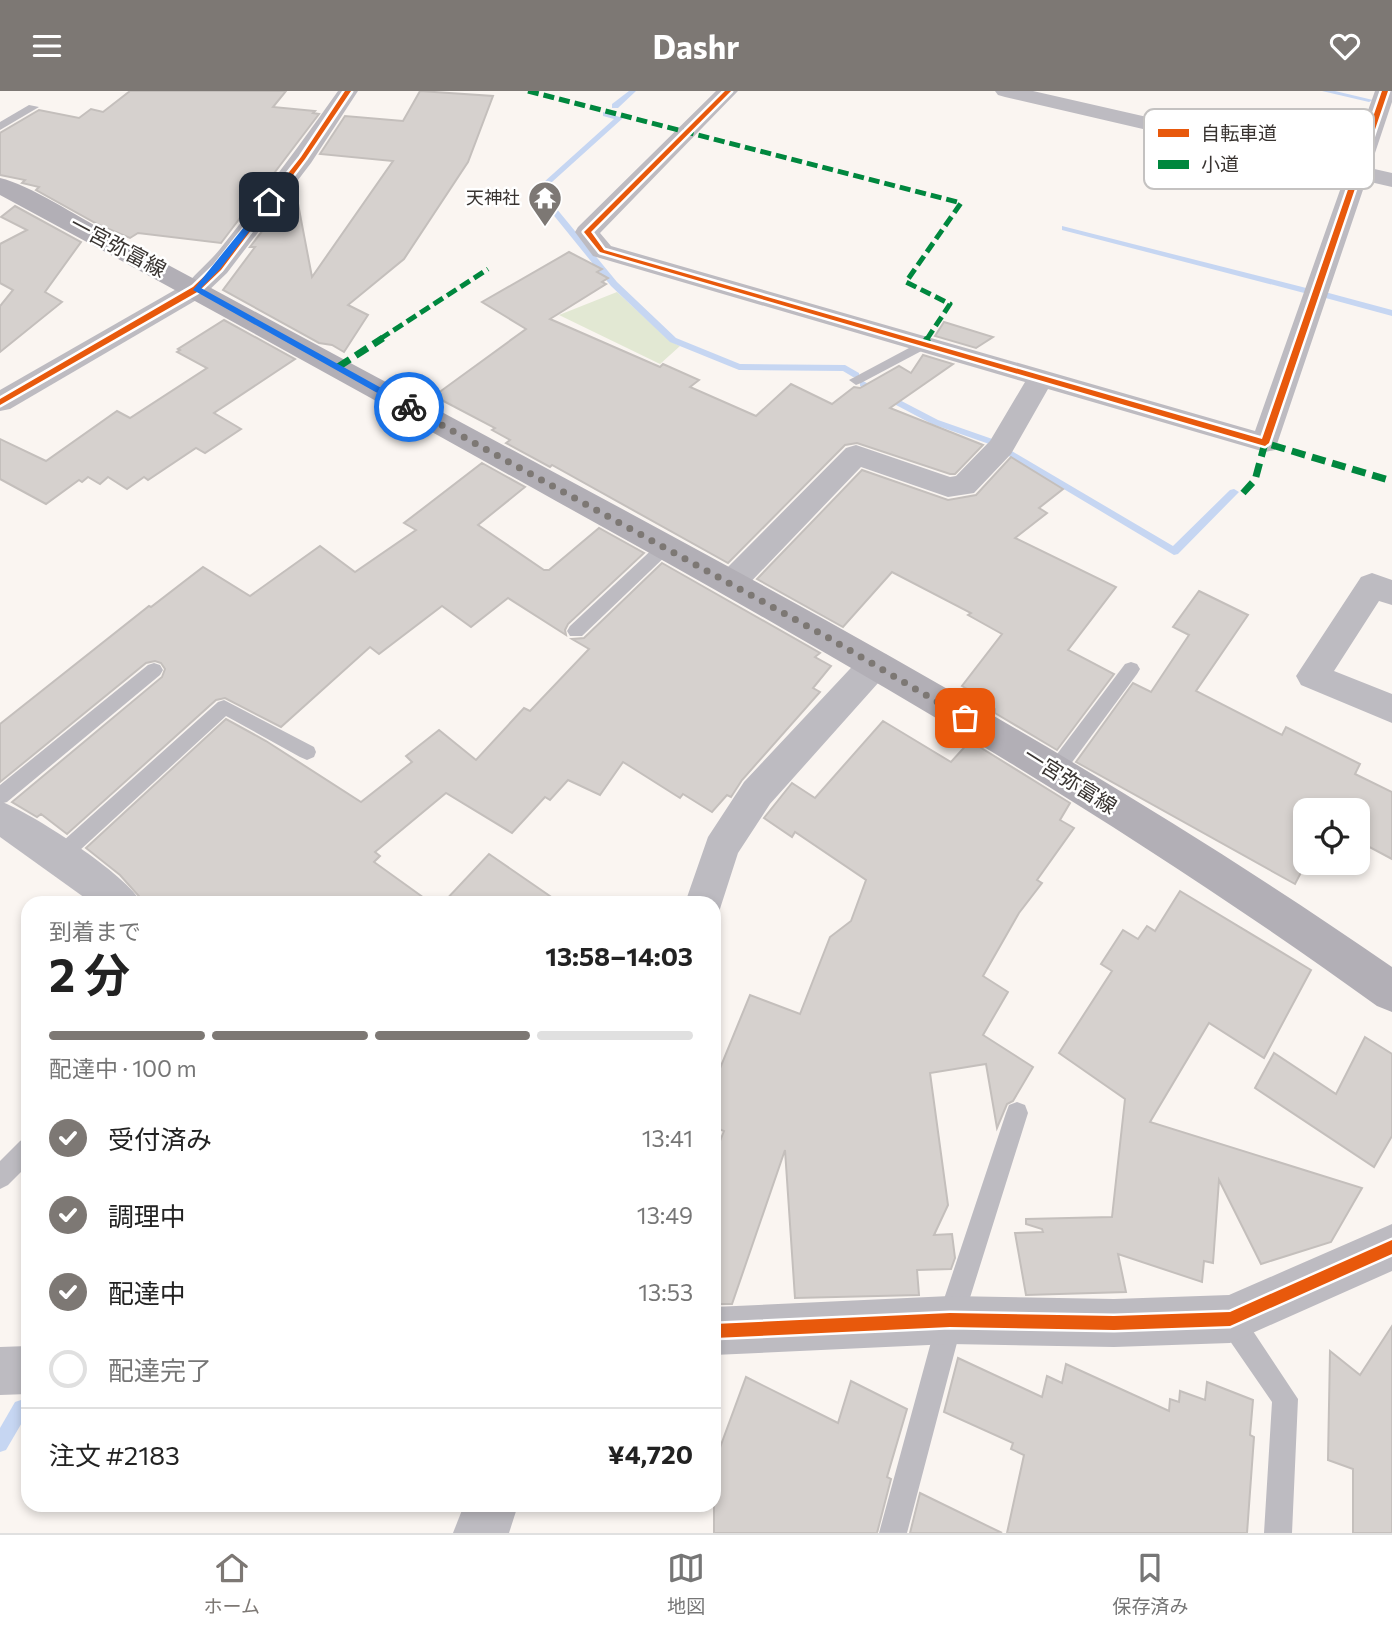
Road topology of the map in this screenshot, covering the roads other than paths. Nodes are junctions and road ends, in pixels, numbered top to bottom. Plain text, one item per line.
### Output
1 (348, 91) edge
2 (728, 91) edge
3 (1004, 91) edge
4 (1385, 91) edge
5 (33, 107) dead end
6 (1374, 122) edge
7 (1144, 123) edge
8 (0, 127) edge
9 (1374, 175) edge
10 (1392, 180) edge
11 (0, 185) edge
12 (1351, 189) edge
13 (196, 289) junction
14 (924, 344) junction
15 (1041, 378) junction
16 (856, 380) dead end
17 (0, 402) edge
18 (666, 547) junction
19 (731, 583) junction
20 (1392, 593) edge
21 (576, 631) dead end
22 (875, 664) junction
23 (1131, 669) dead end
24 (154, 670) dead end
25 (1392, 709) edge
26 (307, 752) dead end
27 (1055, 771) junction
28 (0, 796) edge
29 (0, 817) edge
30 (60, 856) junction
31 (113, 896) edge
32 (706, 896) edge
33 (1392, 992) edge
34 (1017, 1113) dead end
35 (21, 1156) edge
36 (0, 1177) edge
37 (1392, 1247) edge
38 (1230, 1319) junction
39 (950, 1320) junction
40 (721, 1331) edge
41 (21, 1370) edge
42 (0, 1371) edge
43 (488, 1512) edge
44 (481, 1533) edge
45 (892, 1533) edge
46 (1278, 1533) edge

1 - 13 street
2 - 14 street
3 - 7 street
4 - 6 street
5 - 8 lane
9 - 10 street
11 - 13 main road, 一宮弥富線
12 - 15 street
13 - 17 street
13 - 18 main road, 一宮弥富線
14 - 15 street
14 - 16 lane
15 - 19 street
18 - 19 main road, 一宮弥富線
18 - 21 lane
19 - 22 main road, 一宮弥富線
20 - 25 street
22 - 27 main road, 一宮弥富線
22 - 32 street
23 - 27 lane
24 - 28 lane
26 - 30 lane
27 - 33 main road, 一宮弥富線
29 - 30 street
30 - 31 street
34 - 39 lane
35 - 36 lane
37 - 38 street
38 - 39 street
38 - 46 lane
39 - 40 street
39 - 45 lane
41 - 42 street
43 - 44 street

